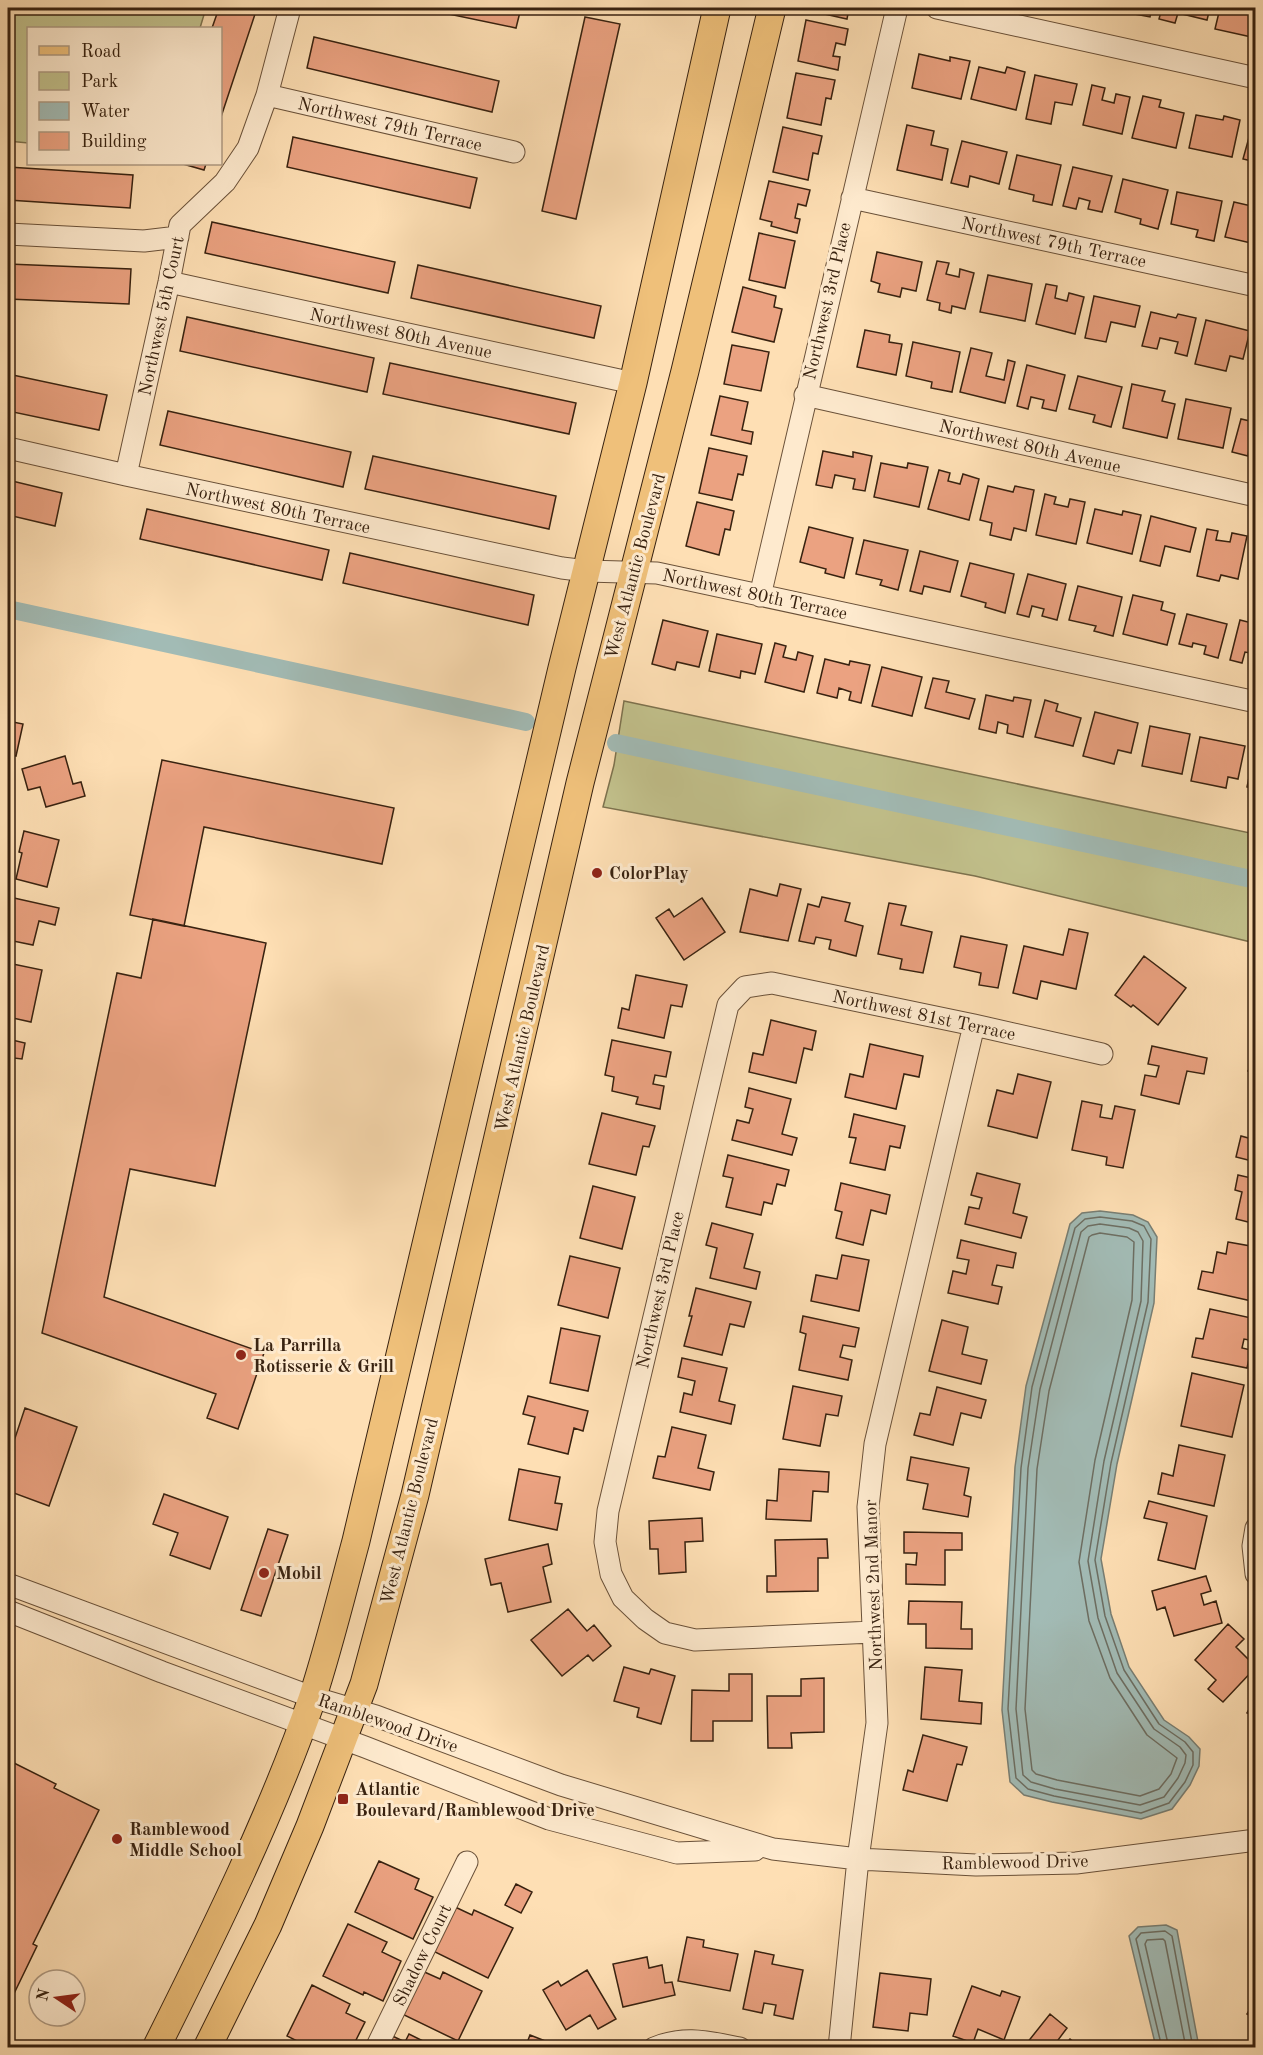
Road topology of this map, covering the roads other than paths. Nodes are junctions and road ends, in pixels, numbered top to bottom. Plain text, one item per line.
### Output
1 (290, 8) edge
2 (717, 8) edge
3 (772, 8) edge
4 (897, 8) edge
5 (937, 8) edge
6 (1256, 78) edge
7 (267, 95) junction
8 (514, 152) dead end
9 (852, 198) junction
10 (8, 234) edge
11 (178, 237) junction
12 (169, 282) junction
13 (1256, 286) edge
14 (633, 383) junction
15 (805, 395) junction
16 (8, 448) edge
17 (126, 475) junction
18 (1256, 496) edge
19 (587, 572) junction
20 (634, 572) junction
21 (760, 596) junction
22 (1256, 702) edge
23 (745, 987) joint
24 (974, 1025) junction
25 (1102, 1054) dead end
26 (1256, 1528) edge
27 (1256, 1574) edge
28 (8, 1584) edge
29 (8, 1611) edge
30 (873, 1632) junction
31 (312, 1697) junction
32 (354, 1710) junction
33 (303, 1724) junction
34 (344, 1739) junction
35 (1256, 1840) edge
36 (773, 1849) junction
37 (858, 1859) junction
38 (467, 1862) dead end
39 (156, 2048) edge
40 (207, 2048) edge
41 (376, 2048) edge
42 (654, 2048) edge
43 (740, 2048) edge
44 (839, 2048) edge

1 - 7 street, Northwest 5th Court
2 - 14 main road
3 - 20 main road, West Atlantic Boulevard
4 - 9 street, Northwest 3rd Place
5 - 6 street
7 - 8 street, Northwest 79th Terrace
7 - 11 street, Northwest 5th Court
9 - 13 street, Northwest 79th Terrace
9 - 15 street, Northwest 3rd Place
10 - 11 street
11 - 12 street, Northwest 5th Court
12 - 14 street, Northwest 80th Avenue
12 - 17 street, Northwest 5th Court
14 - 19 main road
15 - 18 street, Northwest 80th Avenue
15 - 21 street, Northwest 3rd Place
16 - 17 street, Northwest 80th Terrace
17 - 19 street, Northwest 80th Terrace
19 - 20 street, Northwest 80th Terrace
19 - 31 main road
20 - 21 street, Northwest 80th Terrace
20 - 32 main road, West Atlantic Boulevard
21 - 22 street, Northwest 80th Terrace
23 - 24 street, Northwest 81st Terrace
23 - 30 street, Northwest 3rd Place
24 - 25 street, Northwest 81st Terrace
24 - 30 street, Northwest 2nd Manor
26 - 27 street
28 - 31 street, Ramblewood Drive
29 - 33 street, Ramblewood Drive
30 - 37 street, Northwest 2nd Manor
31 - 32 street, Ramblewood Drive
31 - 33 main road
32 - 34 main road, West Atlantic Boulevard
32 - 36 street, Ramblewood Drive
33 - 34 street, Ramblewood Drive
33 - 39 main road
34 - 36 street, Ramblewood Drive
34 - 40 main road, West Atlantic Boulevard
35 - 37 street, Ramblewood Drive
36 - 37 street, Ramblewood Drive
37 - 44 street, Northwest 2nd Manor
38 - 41 street, Shadow Court
42 - 43 street

